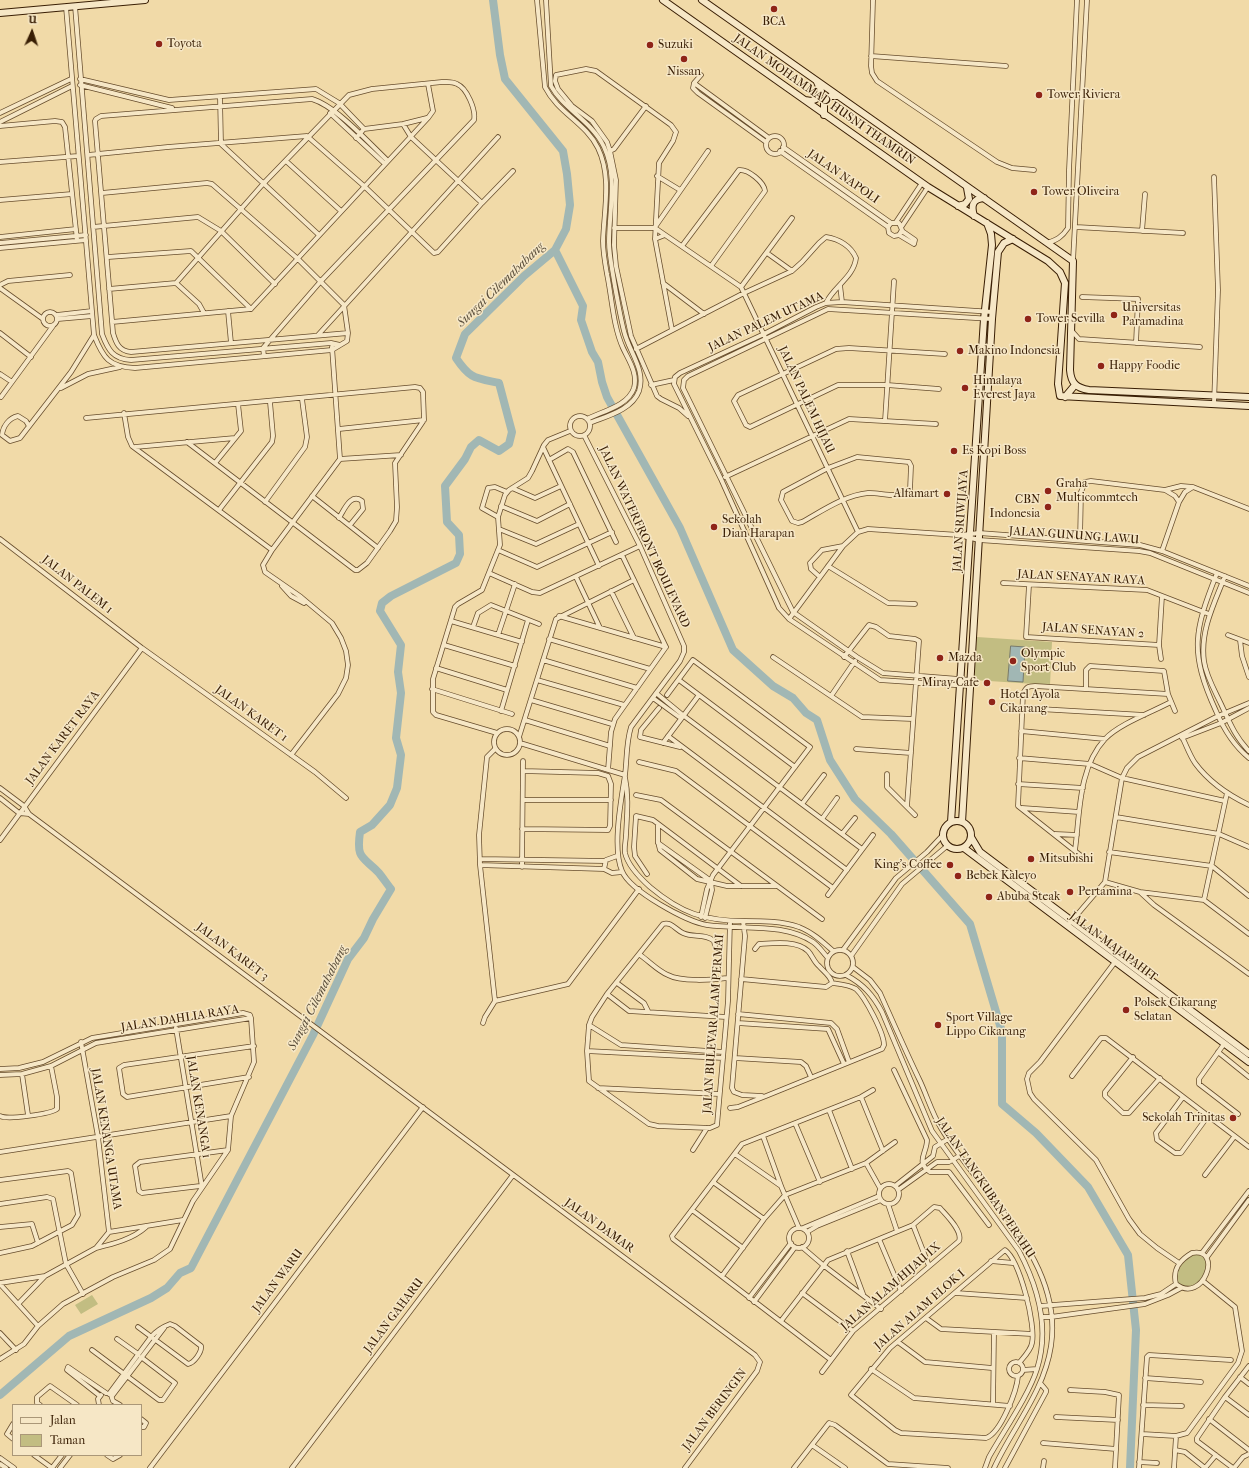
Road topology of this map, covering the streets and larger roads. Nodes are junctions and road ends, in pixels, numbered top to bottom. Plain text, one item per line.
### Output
1 (145, 0) edge
2 (537, 0) edge
3 (546, 0) edge
4 (663, 0) edge
5 (702, 0) edge
6 (873, 0) edge
7 (1077, 0) edge
8 (1087, 0) edge
9 (75, 6) junction
10 (66, 7) junction
11 (0, 13) edge
12 (70, 54) junction
13 (78, 54) junction
14 (871, 56) junction
15 (1006, 66) dead end
16 (1073, 74) junction
17 (701, 75) dead end
18 (1083, 75) junction
19 (80, 79) junction
20 (71, 80) junction
21 (816, 80) junction
22 (428, 84) junction
23 (80, 85) junction
24 (72, 86) junction
25 (837, 96) junction
26 (220, 97) junction
27 (803, 100) junction
28 (339, 103) junction
29 (221, 106) junction
30 (646, 106) junction
31 (176, 109) junction
32 (332, 112) junction
33 (0, 113) edge
34 (824, 115) junction
35 (428, 118) junction
36 (0, 122) edge
37 (403, 124) junction
38 (0, 126) edge
39 (364, 129) junction
40 (360, 134) junction
41 (307, 136) junction
42 (498, 137) dead end
43 (356, 138) junction
44 (411, 138) junction
45 (768, 140) junction
46 (221, 144) junction
47 (782, 149) junction
48 (610, 151) junction
49 (708, 151) dead end
50 (98, 154) junction
51 (88, 155) junction
52 (78, 156) junction
53 (68, 158) junction
54 (286, 161) junction
55 (436, 161) junction
56 (0, 162) edge
57 (386, 162) junction
58 (88, 167) junction
59 (79, 168) junction
60 (1034, 170) dead end
61 (513, 171) dead end
62 (657, 176) junction
63 (1214, 177) dead end
64 (458, 182) junction
65 (922, 183) junction
66 (263, 184) junction
67 (364, 186) junction
68 (928, 187) junction
69 (967, 188) junction
70 (680, 190) junction
71 (102, 193) junction
72 (72, 194) junction
73 (1145, 194) dead end
74 (984, 198) junction
75 (0, 200) edge
76 (482, 204) junction
77 (958, 206) junction
78 (241, 208) junction
79 (388, 210) junction
80 (342, 211) junction
81 (974, 216) junction
82 (792, 218) dead end
83 (987, 223) junction
84 (892, 224) junction
85 (105, 225) junction
86 (93, 227) junction
87 (1076, 227) junction
88 (614, 228) junction
89 (655, 228) junction
90 (76, 229) junction
91 (221, 231) junction
92 (901, 231) junction
93 (411, 232) junction
94 (1142, 232) junction
95 (1183, 233) dead end
96 (319, 235) junction
97 (665, 235) junction
98 (1, 237) edge
99 (86, 237) junction
100 (77, 238) junction
101 (655, 238) junction
102 (1013, 239) junction
103 (39, 242) junction
104 (1, 243) edge
105 (1047, 243) junction
106 (682, 246) junction
107 (0, 248) edge
108 (767, 253) junction
109 (198, 256) junction
110 (108, 257) junction
111 (298, 259) junction
112 (1073, 261) junction
113 (711, 266) junction
114 (97, 270) junction
115 (89, 271) junction
116 (792, 271) junction
117 (70, 275) dead end
118 (321, 281) junction
119 (894, 281) dead end
120 (176, 283) junction
121 (662, 283) junction
122 (275, 284) junction
123 (0, 286) edge
124 (840, 286) junction
125 (741, 287) junction
126 (110, 289) junction
127 (744, 293) junction
128 (1082, 297) dead end
129 (842, 302) junction
130 (826, 303) junction
131 (344, 305) junction
132 (892, 306) junction
133 (251, 308) junction
134 (92, 311) junction
135 (228, 311) junction
136 (892, 312) junction
137 (204, 313) junction
138 (704, 314) junction
139 (982, 315) junction
140 (92, 316) junction
141 (992, 316) junction
142 (57, 317) junction
143 (43, 319) junction
144 (112, 322) junction
145 (53, 326) junction
146 (672, 330) junction
147 (1071, 330) junction
148 (0, 333) edge
149 (348, 333) junction
150 (764, 334) junction
151 (94, 335) junction
152 (318, 335) junction
153 (271, 339) junction
154 (767, 339) junction
155 (230, 343) junction
156 (331, 343) junction
157 (1136, 343) junction
158 (340, 345) junction
159 (1200, 347) dead end
160 (263, 348) junction
161 (636, 349) junction
162 (332, 350) junction
163 (240, 351) junction
164 (889, 351) junction
165 (131, 352) junction
166 (206, 354) junction
167 (945, 354) dead end
168 (264, 356) junction
169 (31, 357) junction
170 (241, 358) junction
171 (131, 360) junction
172 (207, 361) junction
173 (120, 367) junction
174 (0, 374) edge
175 (784, 374) junction
176 (675, 378) junction
177 (12, 382) junction
178 (651, 385) junction
179 (887, 385) junction
180 (1075, 385) junction
181 (59, 389) junction
182 (939, 389) dead end
183 (1215, 395) junction
184 (335, 396) junction
185 (1, 397) dead end
186 (1249, 397) edge
187 (1065, 398) junction
188 (302, 399) junction
189 (270, 402) junction
190 (238, 404) junction
191 (1214, 404) junction
192 (798, 405) junction
193 (1249, 406) edge
194 (124, 414) junction
195 (86, 418) dead end
196 (690, 418) junction
197 (587, 419) junction
198 (424, 420) junction
199 (884, 420) junction
200 (409, 422) junction
201 (590, 423) junction
202 (936, 424) dead end
203 (29, 426) junction
204 (339, 428) junction
205 (420, 429) junction
206 (570, 430) junction
207 (584, 435) junction
208 (813, 436) junction
209 (235, 438) junction
210 (222, 439) junction
211 (187, 442) junction
212 (228, 447) junction
213 (543, 447) junction
214 (135, 448) junction
215 (401, 455) junction
216 (390, 456) junction
217 (340, 459) junction
218 (549, 460) junction
219 (215, 463) junction
220 (395, 463) junction
221 (828, 468) junction
222 (727, 476) junction
223 (721, 479) junction
224 (240, 482) junction
225 (561, 486) junction
226 (1193, 487) junction
227 (512, 488) junction
228 (1165, 490) junction
229 (507, 492) junction
230 (312, 496) junction
231 (843, 500) junction
232 (265, 502) junction
233 (1180, 502) junction
234 (570, 504) junction
235 (501, 506) junction
236 (1249, 508) edge
237 (219, 510) junction
238 (498, 517) junction
239 (339, 518) junction
240 (293, 523) junction
241 (579, 524) junction
242 (350, 525) junction
243 (499, 529) junction
244 (612, 532) junction
245 (858, 532) junction
246 (971, 536) junction
247 (982, 536) junction
248 (0, 539) edge
249 (1080, 540) junction
250 (616, 542) dead end
251 (588, 543) junction
252 (640, 546) junction
253 (843, 546) junction
254 (378, 548) junction
255 (272, 550) junction
256 (498, 550) junction
257 (1162, 551) junction
258 (622, 555) junction
259 (599, 566) junction
260 (828, 566) junction
261 (488, 573) junction
262 (1217, 573) junction
263 (820, 576) junction
264 (1225, 576) junction
265 (576, 577) junction
266 (634, 580) junction
267 (1214, 580) junction
268 (1003, 583) dead end
269 (1222, 583) junction
270 (515, 584) junction
271 (1029, 585) junction
272 (1249, 586) edge
273 (611, 591) junction
274 (1249, 593) edge
275 (1162, 596) junction
276 (588, 602) junction
277 (916, 604) dead end
278 (505, 610) junction
279 (793, 612) junction
280 (1202, 612) junction
281 (1209, 614) junction
282 (559, 616) junction
283 (789, 619) junction
284 (528, 620) junction
285 (451, 621) junction
286 (539, 624) dead end
287 (473, 627) junction
288 (600, 628) junction
289 (498, 634) junction
290 (1228, 635) dead end
291 (634, 638) junction
292 (549, 639) junction
293 (1240, 640) junction
294 (522, 642) junction
295 (1249, 643) edge
296 (444, 645) junction
297 (1159, 645) junction
298 (142, 648) junction
299 (666, 648) junction
300 (1197, 650) junction
301 (1204, 650) junction
302 (848, 651) junction
303 (773, 657) dead end
304 (844, 657) junction
305 (857, 657) junction
306 (1161, 659) dead end
307 (543, 660) junction
308 (854, 663) junction
309 (514, 666) junction
310 (1247, 667) edge
311 (436, 668) junction
312 (650, 669) junction
313 (917, 676) junction
314 (1249, 677) edge
315 (537, 680) junction
316 (679, 680) junction
317 (961, 682) junction
318 (916, 683) junction
319 (970, 683) junction
320 (637, 688) junction
321 (432, 689) junction
322 (1086, 689) junction
323 (507, 690) junction
324 (656, 693) junction
325 (1168, 694) junction
326 (667, 695) dead end
327 (699, 695) junction
328 (831, 696) junction
329 (653, 698) junction
330 (531, 700) junction
331 (1171, 702) junction
332 (1249, 703) edge
333 (624, 705) junction
334 (659, 708) dead end
335 (1022, 708) junction
336 (1249, 708) edge
337 (501, 711) junction
338 (1175, 711) dead end
339 (512, 714) dead end
340 (1225, 714) junction
341 (1144, 715) junction
342 (684, 716) junction
343 (1218, 716) junction
344 (913, 719) junction
345 (524, 720) junction
346 (1228, 720) junction
347 (1221, 723) junction
348 (612, 724) junction
349 (1021, 731) junction
350 (497, 733) junction
351 (668, 736) junction
352 (519, 737) junction
353 (1182, 737) junction
354 (1105, 739) junction
355 (520, 743) junction
356 (663, 743) junction
357 (610, 746) junction
358 (683, 747) junction
359 (495, 749) junction
360 (856, 749) dead end
361 (1249, 751) edge
362 (911, 753) junction
363 (291, 755) junction
364 (1020, 758) junction
365 (1249, 758) edge
366 (523, 761) dead end
367 (639, 762) dead end
368 (1090, 764) junction
369 (795, 767) junction
370 (608, 770) junction
371 (522, 771) junction
372 (824, 774) dead end
373 (887, 774) dead end
374 (625, 775) junction
375 (1122, 778) junction
376 (1018, 784) junction
377 (779, 787) junction
378 (0, 788) edge
379 (1083, 788) junction
380 (1227, 793) junction
381 (636, 795) dead end
382 (0, 798) edge
383 (346, 798) dead end
384 (837, 798) dead end
385 (523, 800) junction
386 (611, 800) junction
387 (1225, 801) junction
388 (802, 804) junction
389 (1249, 805) edge
390 (24, 806) junction
391 (907, 806) junction
392 (764, 808) junction
393 (1021, 808) junction
394 (1079, 812) junction
395 (19, 813) junction
396 (29, 814) junction
397 (916, 815) dead end
398 (1116, 817) junction
399 (855, 818) dead end
400 (822, 819) junction
401 (951, 822) junction
402 (962, 822) junction
403 (658, 824) junction
404 (750, 826) junction
405 (522, 829) junction
406 (842, 834) junction
407 (1055, 834) junction
408 (1219, 834) junction
409 (873, 835) dead end
410 (1077, 835) junction
411 (942, 836) junction
412 (971, 837) junction
413 (0, 840) edge
414 (947, 846) junction
415 (1249, 847) edge
416 (964, 848) junction
417 (862, 849) junction
418 (1074, 850) junction
419 (730, 852) junction
420 (1110, 852) junction
421 (1080, 855) dead end
422 (617, 856) junction
423 (480, 859) junction
424 (523, 859) junction
425 (605, 861) junction
426 (480, 865) junction
427 (1212, 866) junction
428 (522, 867) junction
429 (604, 869) junction
430 (718, 869) junction
431 (847, 870) junction
432 (622, 872) junction
433 (647, 874) dead end
434 (711, 881) junction
435 (1105, 882) junction
436 (741, 886) junction
437 (777, 886) junction
438 (833, 888) junction
439 (639, 890) junction
440 (1140, 892) junction
441 (828, 895) dead end
442 (1249, 896) edge
443 (1204, 900) junction
444 (703, 917) junction
445 (822, 919) dead end
446 (1072, 920) junction
447 (730, 921) junction
448 (743, 921) junction
449 (1067, 926) junction
450 (730, 928) junction
451 (745, 928) junction
452 (1249, 934) edge
453 (715, 946) dead end
454 (755, 949) dead end
455 (843, 950) junction
456 (833, 952) junction
457 (640, 954) junction
458 (851, 956) junction
459 (828, 958) junction
460 (1114, 964) junction
461 (853, 967) junction
462 (846, 974) junction
463 (1249, 974) edge
464 (727, 978) junction
465 (741, 979) junction
466 (617, 983) junction
467 (832, 983) junction
468 (607, 994) junction
469 (495, 1001) junction
470 (648, 1011) junction
471 (738, 1014) junction
472 (726, 1016) junction
473 (251, 1018) junction
474 (483, 1023) dead end
475 (738, 1023) junction
476 (175, 1024) junction
477 (833, 1024) junction
478 (589, 1025) junction
479 (176, 1029) junction
480 (828, 1029) junction
481 (1215, 1033) junction
482 (81, 1042) junction
483 (1224, 1044) junction
484 (254, 1046) junction
485 (621, 1046) junction
486 (83, 1049) junction
487 (587, 1051) junction
488 (723, 1052) junction
489 (1218, 1052) junction
490 (618, 1053) junction
491 (1249, 1054) edge
492 (180, 1057) junction
493 (1133, 1057) junction
494 (723, 1058) junction
495 (735, 1058) junction
496 (849, 1062) junction
497 (1249, 1062) edge
498 (844, 1064) junction
499 (52, 1066) junction
500 (0, 1069) edge
501 (894, 1070) dead end
502 (22, 1074) junction
503 (0, 1075) edge
504 (1072, 1076) dead end
505 (811, 1077) junction
506 (1249, 1077) edge
507 (248, 1078) junction
508 (1160, 1078) junction
509 (185, 1088) junction
510 (597, 1088) junction
511 (873, 1090) dead end
512 (719, 1094) junction
513 (766, 1096) junction
514 (861, 1097) junction
515 (1183, 1097) junction
516 (423, 1107) junction
517 (730, 1108) dead end
518 (829, 1110) junction
519 (1238, 1114) dead end
520 (28, 1115) junction
521 (0, 1116) edge
522 (231, 1116) junction
523 (1208, 1116) junction
524 (190, 1121) junction
525 (795, 1123) junction
526 (707, 1128) junction
527 (764, 1136) junction
528 (98, 1137) junction
529 (1234, 1137) junction
530 (948, 1139) junction
531 (895, 1142) dead end
532 (940, 1143) junction
533 (1249, 1147) edge
534 (228, 1150) junction
535 (693, 1150) dead end
536 (883, 1151) junction
537 (0, 1152) edge
538 (195, 1154) junction
539 (735, 1154) junction
540 (933, 1156) junction
541 (959, 1156) junction
542 (952, 1161) junction
543 (937, 1162) junction
544 (866, 1163) junction
545 (922, 1164) junction
546 (852, 1169) junction
547 (926, 1169) junction
548 (513, 1175) junction
549 (1205, 1175) dead end
550 (0, 1180) edge
551 (713, 1182) junction
552 (820, 1182) junction
553 (201, 1186) junction
554 (781, 1186) junction
555 (880, 1188) junction
556 (896, 1188) junction
557 (1249, 1191) edge
558 (785, 1195) junction
559 (880, 1198) junction
560 (1249, 1200) edge
561 (0, 1204) edge
562 (888, 1204) junction
563 (692, 1210) junction
564 (764, 1219) junction
565 (183, 1220) junction
566 (1009, 1222) junction
567 (913, 1225) junction
568 (990, 1225) dead end
569 (1002, 1226) junction
570 (0, 1227) edge
571 (147, 1227) junction
572 (801, 1228) junction
573 (897, 1231) junction
574 (109, 1232) junction
575 (807, 1232) junction
576 (59, 1233) junction
577 (879, 1238) junction
578 (38, 1243) junction
579 (791, 1243) junction
580 (795, 1247) junction
581 (96, 1248) junction
582 (743, 1248) junction
583 (802, 1248) junction
584 (847, 1251) junction
585 (0, 1253) edge
586 (1202, 1254) junction
587 (1207, 1257) junction
588 (991, 1261) junction
589 (1013, 1263) junction
590 (1179, 1263) junction
591 (66, 1264) junction
592 (823, 1265) junction
593 (929, 1266) junction
594 (45, 1276) junction
595 (722, 1276) junction
596 (1203, 1281) junction
597 (0, 1284) edge
598 (1176, 1284) junction
599 (1181, 1288) junction
600 (901, 1291) junction
601 (802, 1293) junction
602 (956, 1293) junction
603 (83, 1294) junction
604 (863, 1294) junction
605 (749, 1298) junction
606 (1027, 1298) junction
607 (754, 1302) junction
608 (1085, 1303) junction
609 (18, 1304) junction
610 (1050, 1305) junction
611 (1040, 1306) junction
612 (880, 1308) junction
613 (1087, 1311) junction
614 (1042, 1317) junction
615 (1051, 1317) junction
616 (926, 1318) junction
617 (781, 1321) junction
618 (38, 1326) junction
619 (138, 1327) dead end
620 (853, 1331) junction
621 (994, 1332) junction
622 (0, 1333) edge
623 (1032, 1334) junction
624 (117, 1338) dead end
625 (152, 1338) junction
626 (898, 1342) junction
627 (16, 1350) junction
628 (92, 1350) dead end
629 (139, 1355) junction
630 (0, 1359) edge
631 (831, 1360) junction
632 (1231, 1360) dead end
633 (1019, 1363) junction
634 (760, 1364) joint
635 (1249, 1366) edge
636 (992, 1368) junction
637 (871, 1369) junction
638 (1023, 1370) junction
639 (1037, 1370) junction
640 (822, 1372) dead end
641 (125, 1375) junction
642 (1018, 1376) junction
643 (1240, 1377) junction
644 (1145, 1378) junction
645 (1201, 1382) dead end
646 (1041, 1384) junction
647 (1249, 1384) edge
648 (1070, 1390) dead end
649 (100, 1396) junction
650 (1224, 1397) junction
651 (110, 1398) edge
652 (38, 1404) edge
653 (76, 1404) edge
654 (99, 1404) edge
655 (119, 1404) edge
656 (993, 1404) junction
657 (1143, 1405) junction
658 (1010, 1406) junction
659 (1182, 1406) dead end
660 (1249, 1415) edge
661 (1056, 1417) dead end
662 (1209, 1419) junction
663 (142, 1420) edge
664 (1118, 1420) junction
665 (12, 1426) edge
666 (142, 1427) edge
667 (1005, 1427) junction
668 (1013, 1431) junction
669 (1142, 1434) junction
670 (1176, 1436) junction
671 (12, 1438) edge
672 (1043, 1443) dead end
673 (812, 1445) junction
674 (1116, 1449) junction
675 (1176, 1450) junction
676 (1249, 1450) edge
677 (1249, 1454) edge
678 (1216, 1455) junction
679 (35, 1456) edge
680 (61, 1456) edge
681 (69, 1456) edge
682 (108, 1456) edge
683 (118, 1456) edge
684 (1044, 1461) dead end
685 (1, 1462) edge
686 (1139, 1462) junction
687 (1157, 1463) dead end
688 (888, 1466) edge
689 (994, 1467) edge
690 (6, 1468) edge
691 (14, 1468) edge
692 (52, 1468) edge
693 (60, 1468) edge
694 (150, 1468) edge
695 (292, 1468) edge
696 (685, 1468) edge
697 (794, 1468) edge
698 (845, 1468) edge
699 (948, 1468) edge
700 (985, 1468) edge
701 (1000, 1468) edge
702 (1005, 1468) edge
703 (1043, 1468) edge
704 (1114, 1468) edge
705 (1139, 1468) edge
706 (1174, 1468) edge
707 (1205, 1468) edge
708 (1234, 1468) edge

1 - 9 street
2 - 197 street
3 - 201 street
4 - 27 street, JALAN MOHAMMAD HUSNI THAMRIN
5 - 21 street, JALAN MOHAMMAD HUSNI THAMRIN
6 - 14 street
7 - 16 street
8 - 18 street
9 - 10 street
9 - 13 street
10 - 11 street
10 - 12 street
12 - 13 street
12 - 20 street
13 - 19 street
14 - 15 street
14 - 60 street
16 - 18 street
16 - 105 street
17 - 45 street, JALAN NAPOLI
18 - 87 street
19 - 23 street
19 - 26 street
20 - 24 street
20 - 33 street
21 - 25 street, JALAN MOHAMMAD HUSNI THAMRIN
21 - 27 street
22 - 28 street
22 - 35 street
22 - 55 street
23 - 31 street
23 - 51 street
24 - 36 street
24 - 52 street
25 - 34 street
25 - 69 street, JALAN MOHAMMAD HUSNI THAMRIN
26 - 28 street
26 - 29 street
27 - 34 street, JALAN MOHAMMAD HUSNI THAMRIN
28 - 32 street
28 - 39 street
29 - 31 street
29 - 32 street
29 - 46 street
30 - 48 street
30 - 48 street
30 - 62 street
31 - 50 street
32 - 40 street
32 - 41 street
32 - 43 street
34 - 65 street, JALAN MOHAMMAD HUSNI THAMRIN
35 - 37 street
35 - 44 street
37 - 39 street
37 - 44 street
38 - 53 street
39 - 40 street
40 - 43 street
40 - 57 street
41 - 46 street
41 - 54 street
41 - 67 street
42 - 64 street
43 - 57 street
44 - 55 street
44 - 57 street
45 - 47 street, JALAN NAPOLI
45 - 47 street, JALAN NAPOLI
46 - 50 street
46 - 66 street
47 - 84 street, JALAN NAPOLI
48 - 88 street
49 - 70 street
50 - 51 street
50 - 71 street
51 - 58 street
52 - 53 street
52 - 59 street
53 - 56 street
53 - 72 street
54 - 66 street
54 - 80 street
55 - 64 street
55 - 79 street
57 - 67 street
58 - 59 street
58 - 86 street
59 - 99 street
61 - 76 street
62 - 70 street
62 - 89 street
63 - 183 street
64 - 76 street
64 - 93 street
65 - 68 street, JALAN MOHAMMAD HUSNI THAMRIN
65 - 84 street
66 - 78 street
66 - 96 street
67 - 79 street
67 - 80 street
68 - 77 street, JALAN MOHAMMAD HUSNI THAMRIN
68 - 92 street
69 - 74 street, JALAN MOHAMMAD HUSNI THAMRIN
69 - 77 street
70 - 89 street
71 - 78 street
71 - 85 street
72 - 75 street
72 - 90 street
73 - 94 street
74 - 81 street
74 - 105 street, JALAN MOHAMMAD HUSNI THAMRIN
76 - 93 street
77 - 81 street, JALAN MOHAMMAD HUSNI THAMRIN
78 - 91 street
78 - 111 street
79 - 93 street
79 - 118 street
80 - 96 street
81 - 83 street, JALAN MOHAMMAD HUSNI THAMRIN
82 - 108 street
83 - 102 street, JALAN MOHAMMAD HUSNI THAMRIN
83 - 139 street, JALAN SRIWIJAYA
84 - 92 street, JALAN NAPOLI
84 - 92 street, JALAN NAPOLI
85 - 86 street
85 - 91 street
85 - 110 street
86 - 114 street
87 - 94 street
87 - 112 street
88 - 89 street
88 - 161 street
89 - 97 street
89 - 101 street
90 - 98 street
90 - 100 street
91 - 109 street
91 - 122 street
93 - 131 street
94 - 95 street
96 - 111 street
97 - 101 street
97 - 106 street
98 - 104 street
99 - 100 street
99 - 115 street
100 - 103 street
101 - 121 street
102 - 141 street, JALAN SRIWIJAYA
102 - 187 street, JALAN MOHAMMAD HUSNI THAMRIN
103 - 104 street
103 - 107 street
105 - 112 street, JALAN MOHAMMAD HUSNI THAMRIN
106 - 113 street
106 - 113 street
108 - 116 street
108 - 125 street
109 - 110 street
109 - 120 street
109 - 133 street
110 - 126 street
111 - 118 street
111 - 122 street
112 - 147 street
113 - 125 street
114 - 115 street
114 - 171 street
115 - 134 street
116 - 124 street
116 - 127 street
117 - 123 street
118 - 131 street
118 - 153 street
119 - 132 street
120 - 126 street
120 - 137 street
121 - 138 street
121 - 146 street
122 - 133 street
123 - 143 street
124 - 129 street
124 - 130 street
125 - 127 street, JALAN PALEM HIJAU
126 - 144 street
127 - 138 street
127 - 150 street, JALAN PALEM HIJAU
128 - 157 street
129 - 130 street, JALAN PALEM UTAMA
129 - 132 street, JALAN PALEM UTAMA
130 - 150 street, JALAN PALEM UTAMA
131 - 149 street
131 - 152 street
132 - 136 street
132 - 139 street, JALAN PALEM UTAMA
133 - 135 street
134 - 140 street
134 - 142 street
135 - 137 street
135 - 155 street
136 - 139 street, JALAN PALEM UTAMA
136 - 154 street, JALAN PALEM UTAMA
136 - 164 street
137 - 144 street
138 - 146 street
139 - 141 street
139 - 141 street
139 - 246 street, JALAN SRIWIJAYA
140 - 142 street
140 - 151 street
141 - 247 street, JALAN SRIWIJAYA
142 - 143 street
142 - 145 street
143 - 145 street
144 - 165 street
145 - 169 street
146 - 161 street
147 - 157 street
147 - 180 street
148 - 169 street
149 - 152 street
149 - 158 street
150 - 154 street, JALAN PALEM HIJAU
150 - 176 street, JALAN PALEM UTAMA
151 - 173 street
151 - 181 street
152 - 153 street
153 - 155 street
153 - 160 street
154 - 175 street, JALAN PALEM HIJAU
154 - 222 street, JALAN PALEM UTAMA
155 - 165 street
156 - 158 street
156 - 160 street
156 - 162 street
157 - 159 street
158 - 162 street
160 - 163 street
160 - 168 street
161 - 178 street
162 - 168 street
162 - 184 street
163 - 166 street
163 - 170 street
164 - 167 street
164 - 175 street
164 - 179 street
165 - 171 street
166 - 171 street
166 - 172 street
168 - 170 street
169 - 177 street
170 - 172 street
172 - 173 street
173 - 181 street
174 - 177 street
175 - 192 street, JALAN PALEM HIJAU
175 - 192 street
176 - 178 street, JALAN PALEM UTAMA
176 - 196 street
177 - 185 street
178 - 196 street
179 - 182 street
179 - 192 street
179 - 199 street
180 - 183 street
180 - 187 street
181 - 203 street
183 - 186 street
183 - 191 street
184 - 188 street
184 - 198 street
184 - 204 street
187 - 191 street
188 - 189 street
188 - 232 street
189 - 190 street
189 - 224 street
190 - 194 street
190 - 209 street
191 - 193 street
192 - 208 street, JALAN PALEM HIJAU
194 - 195 street
194 - 214 street
196 - 223 street
197 - 201 street
197 - 206 street
198 - 200 street
198 - 205 street
199 - 202 street
199 - 208 street
200 - 204 street
200 - 205 street
201 - 207 street
203 - 203 street
204 - 217 street
205 - 215 street
206 - 207 street
206 - 213 street
207 - 252 street, JALAN WATERFRONT BOULEVARD
208 - 221 street, JALAN PALEM HIJAU
208 - 222 street
209 - 210 street
209 - 212 street
210 - 211 street
210 - 212 street
211 - 214 street
211 - 219 street
212 - 219 street
213 - 218 street
213 - 227 street
214 - 237 street
215 - 216 street
215 - 220 street
216 - 217 street
216 - 220 street
217 - 230 street
218 - 225 street
218 - 244 street
219 - 224 street
220 - 254 street
221 - 231 street, JALAN PALEM HIJAU
221 - 231 street
221 - 231 street
222 - 223 street
222 - 279 street
223 - 283 street
224 - 232 street
224 - 237 street
225 - 227 street
225 - 234 street
226 - 228 street
226 - 233 street
226 - 236 street
227 - 229 street
228 - 233 street
228 - 249 street
229 - 235 street
229 - 238 street
230 - 239 street
230 - 240 street
231 - 245 street, JALAN PALEM HIJAU
232 - 240 street
233 - 257 street
234 - 235 street
234 - 241 street
235 - 238 street
237 - 255 street
238 - 243 street
239 - 242 street
239 - 242 street
240 - 254 street
240 - 255 street
241 - 243 street
241 - 251 street
242 - 254 street
243 - 256 street
244 - 250 street
244 - 251 street
245 - 246 street
245 - 253 street
246 - 247 street
246 - 317 street, JALAN SRIWIJAYA
247 - 249 street, JALAN GUNUNG LAWU
247 - 267 street, JALAN GUNUNG LAWU
247 - 319 street, JALAN SRIWIJAYA
248 - 298 street, JALAN PALEM 1
249 - 257 street, JALAN GUNUNG LAWU
251 - 256 street
251 - 259 street
252 - 258 street
252 - 324 street, JALAN WATERFRONT BOULEVARD
253 - 260 street
253 - 263 street
255 - 363 street
256 - 261 street
257 - 262 street, JALAN GUNUNG LAWU
258 - 259 street
258 - 266 street
259 - 265 street
260 - 263 street
260 - 277 street
261 - 270 street
261 - 285 street
262 - 264 street, JALAN GUNUNG LAWU
262 - 267 street
263 - 279 street
264 - 269 street
264 - 272 street, JALAN GUNUNG LAWU
265 - 270 street
265 - 276 street
266 - 273 street
266 - 299 street
267 - 269 street, JALAN GUNUNG LAWU
267 - 280 street
268 - 271 street, JALAN SENAYAN RAYA
269 - 274 street, JALAN GUNUNG LAWU
269 - 281 street
270 - 278 street
271 - 275 street, JALAN SENAYAN RAYA
271 - 297 street, JALAN SENAYAN 2
273 - 276 street
273 - 291 street
275 - 280 street, JALAN SENAYAN RAYA
275 - 297 street
276 - 282 street
276 - 288 street
278 - 284 street
278 - 287 street
278 - 289 street
279 - 283 street
279 - 302 street
280 - 281 street, JALAN SENAYAN RAYA
280 - 300 street
281 - 301 street
282 - 288 street
282 - 292 street
283 - 304 street
284 - 286 street
284 - 294 street
285 - 287 street
285 - 296 street
287 - 289 street
288 - 291 street
289 - 294 street
290 - 293 street
291 - 299 street
292 - 307 street
292 - 312 street
293 - 295 street
293 - 310 street
294 - 309 street
296 - 309 street
296 - 311 street
297 - 306 street
298 - 363 street, JALAN KARET 1
298 - 390 street, JALAN KARET RAYA
299 - 312 street
300 - 301 street
300 - 343 street
301 - 340 street
302 - 304 street
302 - 305 street
302 - 313 street
303 - 328 street
304 - 308 street
305 - 308 street
305 - 313 street
307 - 315 street
307 - 320 street
308 - 318 street
308 - 328 street
309 - 323 street
310 - 314 street
311 - 321 street
311 - 323 street
312 - 320 street
313 - 317 street
313 - 318 street
315 - 330 street
315 - 333 street
316 - 326 street
316 - 327 street
316 - 369 street
317 - 318 street
317 - 319 street
317 - 401 street, JALAN SRIWIJAYA
318 - 344 street
319 - 402 street, JALAN SRIWIJAYA
320 - 333 street
321 - 337 street
321 - 350 street
322 - 325 street
322 - 325 street
322 - 335 street
323 - 337 street
324 - 329 street, JALAN WATERFRONT BOULEVARD
324 - 342 street
325 - 331 street
327 - 342 street
327 - 369 street
328 - 344 street
329 - 342 street
329 - 374 street, JALAN WATERFRONT BOULEVARD
330 - 345 street
330 - 348 street
331 - 338 street
331 - 341 street
332 - 340 street
333 - 348 street
334 - 356 street
335 - 341 street
335 - 349 street
336 - 346 street
337 - 339 street
340 - 343 street
340 - 346 street
341 - 354 street
342 - 351 street
342 - 377 street
343 - 347 street
343 - 353 street
344 - 362 street
345 - 352 street
345 - 357 street
346 - 347 street
346 - 361 street
347 - 353 street
347 - 365 street
348 - 357 street
349 - 354 street
349 - 364 street
350 - 352 street
350 - 359 street
351 - 356 street
351 - 358 street
352 - 355 street
353 - 375 street
353 - 380 street
354 - 368 street
355 - 359 street
355 - 370 street
356 - 358 street
357 - 370 street
358 - 392 street
359 - 423 street
360 - 362 street
362 - 391 street
363 - 383 street, JALAN KARET 1
364 - 368 street
364 - 376 street
366 - 371 street
367 - 404 street
368 - 375 street
368 - 379 street
369 - 377 street
370 - 374 street
371 - 385 street
371 - 386 street
372 - 388 street
373 - 391 street
374 - 422 street
374 - 444 street
375 - 387 street
375 - 398 street
376 - 379 street
376 - 393 street
377 - 388 street
377 - 392 street
378 - 390 street
379 - 394 street
380 - 387 street
380 - 389 street
381 - 419 street
382 - 395 street
384 - 400 street
385 - 386 street
385 - 405 street
386 - 405 street
387 - 408 street
388 - 400 street
390 - 395 street, JALAN KARET RAYA
390 - 396 street, JALAN KARET 3
391 - 397 street
392 - 404 street
392 - 431 street
393 - 394 street
393 - 407 street
394 - 410 street
395 - 396 street
395 - 413 street, JALAN KARET RAYA
396 - 516 street, JALAN KARET 3
398 - 408 street
398 - 420 street
399 - 406 street
400 - 406 street
401 - 402 street
401 - 411 street
402 - 412 street
403 - 430 street
403 - 433 street
403 - 434 street
404 - 419 street
404 - 438 street
405 - 424 street
406 - 417 street
407 - 410 street
407 - 418 street
408 - 415 street
408 - 427 street
409 - 417 street
410 - 418 street
411 - 414 street
411 - 455 street
412 - 416 street
412 - 446 street, JALAN MAJAPAHIT
414 - 416 street
414 - 458 street
416 - 449 street, JALAN MAJAPAHIT
417 - 431 street
418 - 421 street
419 - 430 street
419 - 437 street
420 - 427 street
420 - 435 street
422 - 425 street
422 - 432 street
423 - 424 street
423 - 426 street
424 - 425 street
424 - 428 street
425 - 429 street
426 - 428 street
426 - 469 street
427 - 442 street
427 - 443 street
428 - 429 street
429 - 432 street
430 - 434 street
430 - 436 street
431 - 438 street
432 - 439 street
434 - 436 street
434 - 444 street
435 - 440 street
435 - 446 street
436 - 437 street
437 - 445 street
438 - 441 street
439 - 450 street
439 - 469 street
440 - 443 street
440 - 463 street
443 - 452 street
444 - 447 street
446 - 449 street
446 - 481 street, JALAN MAJAPAHIT
447 - 448 street
447 - 450 street, JALAN BULEVAR ALAM PERMAI
448 - 451 street
448 - 456 street
449 - 460 street, JALAN MAJAPAHIT
450 - 451 street
450 - 464 street, JALAN BULEVAR ALAM PERMAI
451 - 459 street
451 - 465 street
453 - 457 street
454 - 467 street
455 - 456 street
455 - 458 street
456 - 459 street
457 - 464 street
457 - 466 street
458 - 461 street
459 - 462 street
460 - 481 street, JALAN MAJAPAHIT
460 - 590 street
461 - 462 street
461 - 530 street, JALAN TANGKUBAN PERAHU
462 - 532 street, JALAN TANGKUBAN PERAHU
464 - 472 street, JALAN BULEVAR ALAM PERMAI
465 - 467 street
465 - 471 street
466 - 468 street
466 - 470 street
467 - 496 street
468 - 470 street
468 - 478 street
469 - 474 street
470 - 472 street
471 - 475 street
471 - 477 street
472 - 488 street, JALAN BULEVAR ALAM PERMAI
473 - 476 street, JALAN DAHLIA RAYA
473 - 479 street, JALAN DAHLIA RAYA
473 - 484 street
475 - 480 street
475 - 495 street
476 - 479 street, JALAN KENANGA 1
476 - 482 street, JALAN DAHLIA RAYA
477 - 480 street
477 - 496 street
478 - 485 street
478 - 487 street
479 - 486 street, JALAN DAHLIA RAYA
479 - 492 street, JALAN KENANGA 1
480 - 498 street
481 - 483 street, JALAN MAJAPAHIT
481 - 491 street, JALAN MAJAPAHIT
482 - 486 street, JALAN KENANGA UTAMA
482 - 500 street, JALAN DAHLIA RAYA
483 - 489 street
483 - 497 street, JALAN MAJAPAHIT
484 - 492 street
484 - 507 street
485 - 488 street
485 - 490 street
486 - 499 street, JALAN DAHLIA RAYA
486 - 528 street, JALAN KENANGA UTAMA
487 - 490 street
487 - 510 street
488 - 494 street, JALAN BULEVAR ALAM PERMAI
489 - 506 street
489 - 519 street
490 - 494 street
492 - 509 street, JALAN KENANGA 1
492 - 509 street
493 - 504 street
493 - 508 street
493 - 508 street
494 - 512 street, JALAN BULEVAR ALAM PERMAI
495 - 505 street
495 - 513 street
496 - 498 street
498 - 505 street
499 - 502 street, JALAN DAHLIA RAYA
499 - 520 street
501 - 545 street
502 - 503 street, JALAN DAHLIA RAYA
502 - 520 street
505 - 513 street
507 - 509 street
507 - 522 street
508 - 515 street
509 - 524 street, JALAN KENANGA 1
510 - 512 street
510 - 526 street
511 - 514 street
512 - 526 street, JALAN BULEVAR ALAM PERMAI
513 - 517 street
514 - 518 street
514 - 536 street
515 - 523 street
515 - 523 street
516 - 548 street, JALAN DAMAR
516 - 694 street, JALAN WARU
518 - 525 street
518 - 546 street
520 - 521 street
522 - 524 street
522 - 534 street
523 - 529 street
524 - 528 street
524 - 538 street, JALAN KENANGA 1
525 - 527 street
525 - 552 street
526 - 535 street
527 - 539 street
527 - 554 street
528 - 537 street
528 - 574 street, JALAN KENANGA UTAMA
529 - 533 street
529 - 549 street
530 - 532 street
530 - 541 street, JALAN TANGKUBAN PERAHU
531 - 536 street
532 - 540 street
532 - 542 street, JALAN TANGKUBAN PERAHU
534 - 538 street
534 - 553 street
536 - 544 street
538 - 553 street, JALAN KENANGA 1
538 - 553 street
539 - 551 street
539 - 554 street
540 - 543 street
540 - 545 street
541 - 542 street
541 - 566 street, JALAN TANGKUBAN PERAHU
542 - 543 street
542 - 569 street, JALAN TANGKUBAN PERAHU
543 - 547 street
544 - 546 street
544 - 555 street
545 - 547 street
545 - 556 street
546 - 552 street
547 - 556 street
547 - 568 street
548 - 634 street, JALAN DAMAR
548 - 695 street, JALAN GAHARU
550 - 576 street
551 - 563 street
551 - 564 street
552 - 558 street
553 - 565 street
554 - 558 street
555 - 556 street
555 - 559 street
556 - 562 street
557 - 586 street
558 - 564 street
558 - 572 street
559 - 562 street
559 - 572 street
559 - 575 street
560 - 587 street
561 - 576 street
562 - 573 street
563 - 582 street
563 - 595 street
564 - 582 street
565 - 571 street
565 - 603 street
566 - 569 street
566 - 610 street, JALAN TANGKUBAN PERAHU
567 - 573 street
567 - 593 street
567 - 593 street, JALAN ALAM HIJAU IX
569 - 611 street, JALAN TANGKUBAN PERAHU
570 - 578 street
571 - 574 street
571 - 581 street
572 - 575 street
572 - 579 street
573 - 577 street
574 - 581 street
575 - 583 street
576 - 578 street
576 - 591 street
577 - 584 street
577 - 600 street
578 - 585 street
579 - 580 street
579 - 605 street
580 - 583 street
580 - 607 street
581 - 591 street
582 - 595 street
583 - 592 street
584 - 592 street
584 - 604 street
586 - 587 street
586 - 590 street
587 - 596 street
588 - 589 street
588 - 589 street, JALAN ALAM ELOK I
588 - 602 street, JALAN ALAM ELOK I
589 - 606 street
590 - 598 street
591 - 594 street
591 - 603 street
592 - 601 street
592 - 604 street
593 - 600 street, JALAN ALAM HIJAU IX
594 - 597 street
594 - 609 street
595 - 605 street
596 - 599 street
596 - 670 street
597 - 609 street
598 - 599 street
598 - 608 street
599 - 613 street
600 - 612 street, JALAN ALAM HIJAU IX
601 - 617 street
601 - 620 street
602 - 606 street
602 - 616 street, JALAN ALAM ELOK I
603 - 618 street
604 - 612 street
605 - 607 street
606 - 623 street
607 - 617 street
608 - 610 street
608 - 613 street
609 - 618 street
610 - 611 street
610 - 615 street, JALAN TANGKUBAN PERAHU
611 - 614 street, JALAN TANGKUBAN PERAHU
612 - 620 street, JALAN ALAM HIJAU IX
613 - 615 street
614 - 615 street
614 - 639 street, JALAN TANGKUBAN PERAHU
615 - 646 street, JALAN TANGKUBAN PERAHU
616 - 621 street
616 - 626 street, JALAN ALAM ELOK I
617 - 631 street
618 - 627 street
619 - 625 street
620 - 631 street, JALAN ALAM HIJAU IX
621 - 623 street
621 - 636 street
622 - 627 street
623 - 633 street
624 - 629 street
625 - 625 street
625 - 629 street
626 - 636 street
626 - 637 street, JALAN ALAM ELOK I
627 - 630 street
628 - 641 street
629 - 641 street
629 - 641 street
631 - 640 street, JALAN ALAM HIJAU IX
632 - 644 street
633 - 638 street
633 - 642 street
634 - 696 street, JALAN BERINGIN
635 - 643 street
636 - 656 street
637 - 656 street
637 - 658 street, JALAN ALAM ELOK I
638 - 639 street
638 - 642 street
639 - 667 street, JALAN TANGKUBAN PERAHU
641 - 651 street
642 - 658 street
643 - 647 street
643 - 650 street
644 - 645 street
644 - 657 street
646 - 668 street, JALAN TANGKUBAN PERAHU
646 - 702 street
648 - 664 street
649 - 651 street
649 - 651 street
649 - 654 street
650 - 660 street
650 - 662 street
651 - 655 street
652 - 653 street
656 - 658 street
657 - 659 street
657 - 669 street
661 - 664 street
662 - 676 street
662 - 678 street
663 - 666 street
664 - 674 street
665 - 671 street
667 - 668 street
667 - 700 street, JALAN TANGKUBAN PERAHU
668 - 689 street, JALAN TANGKUBAN PERAHU
669 - 670 street
669 - 686 street
670 - 675 street
672 - 674 street
673 - 688 street
673 - 697 street
673 - 698 street
674 - 704 street
675 - 706 street
675 - 707 street
677 - 708 street
678 - 707 street
678 - 708 street
679 - 692 street
680 - 692 street
681 - 693 street
682 - 683 street
684 - 703 street
685 - 690 street
685 - 691 street
686 - 687 street
686 - 705 street
688 - 699 street
689 - 701 street

